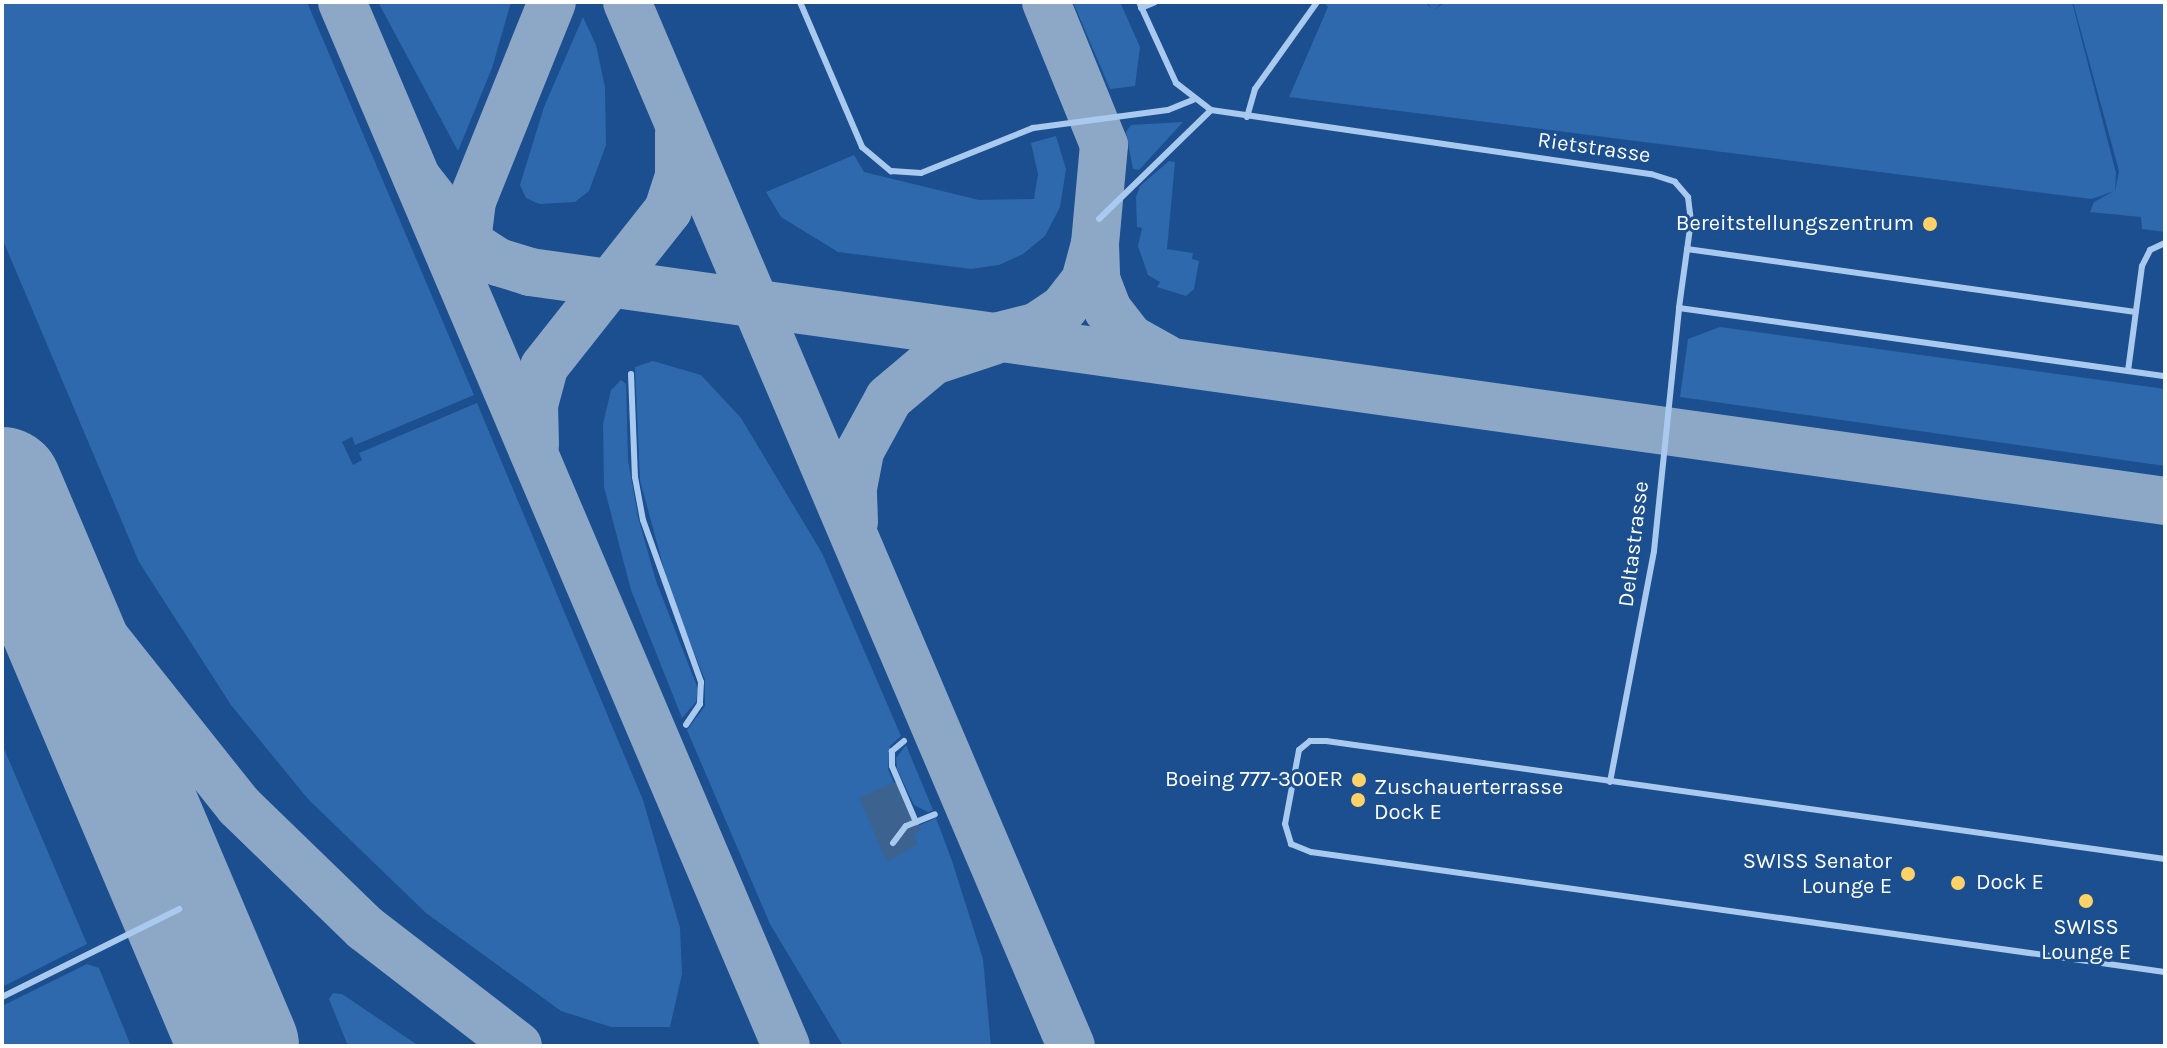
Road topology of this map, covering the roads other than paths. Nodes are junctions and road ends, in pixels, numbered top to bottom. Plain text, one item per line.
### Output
1 (800, 2) edge
2 (1155, 2) edge
3 (1314, 3) edge
4 (1140, 5) edge
5 (1193, 100) junction
6 (1211, 110) junction
7 (1247, 117) junction
8 (1099, 219) dead end
9 (2165, 243) edge
10 (1687, 249) junction
11 (1679, 308) junction
12 (2136, 312) junction
13 (2128, 371) junction
14 (631, 374) dead end
15 (2165, 376) edge
16 (686, 725) dead end
17 (904, 741) dead end
18 (1610, 782) junction
19 (935, 814) dead end
20 (916, 822) junction
21 (893, 843) dead end
22 (2165, 859) edge
23 (179, 909) dead end
24 (2165, 972) edge
25 (2, 997) edge

1 - 5 lane
2 - 4 lane
3 - 7 lane
4 - 5 lane, Rietstrasse
5 - 6 lane, Rietstrasse
6 - 7 lane, Rietstrasse
6 - 8 lane
7 - 10 lane, Rietstrasse
9 - 12 lane
10 - 11 lane, Rietstrasse
10 - 12 lane
11 - 13 lane
11 - 18 lane, Deltastrasse
12 - 13 lane
13 - 15 lane
14 - 16 lane
17 - 20 lane
18 - 22 lane
18 - 24 lane
19 - 20 lane
20 - 21 lane
23 - 25 lane

